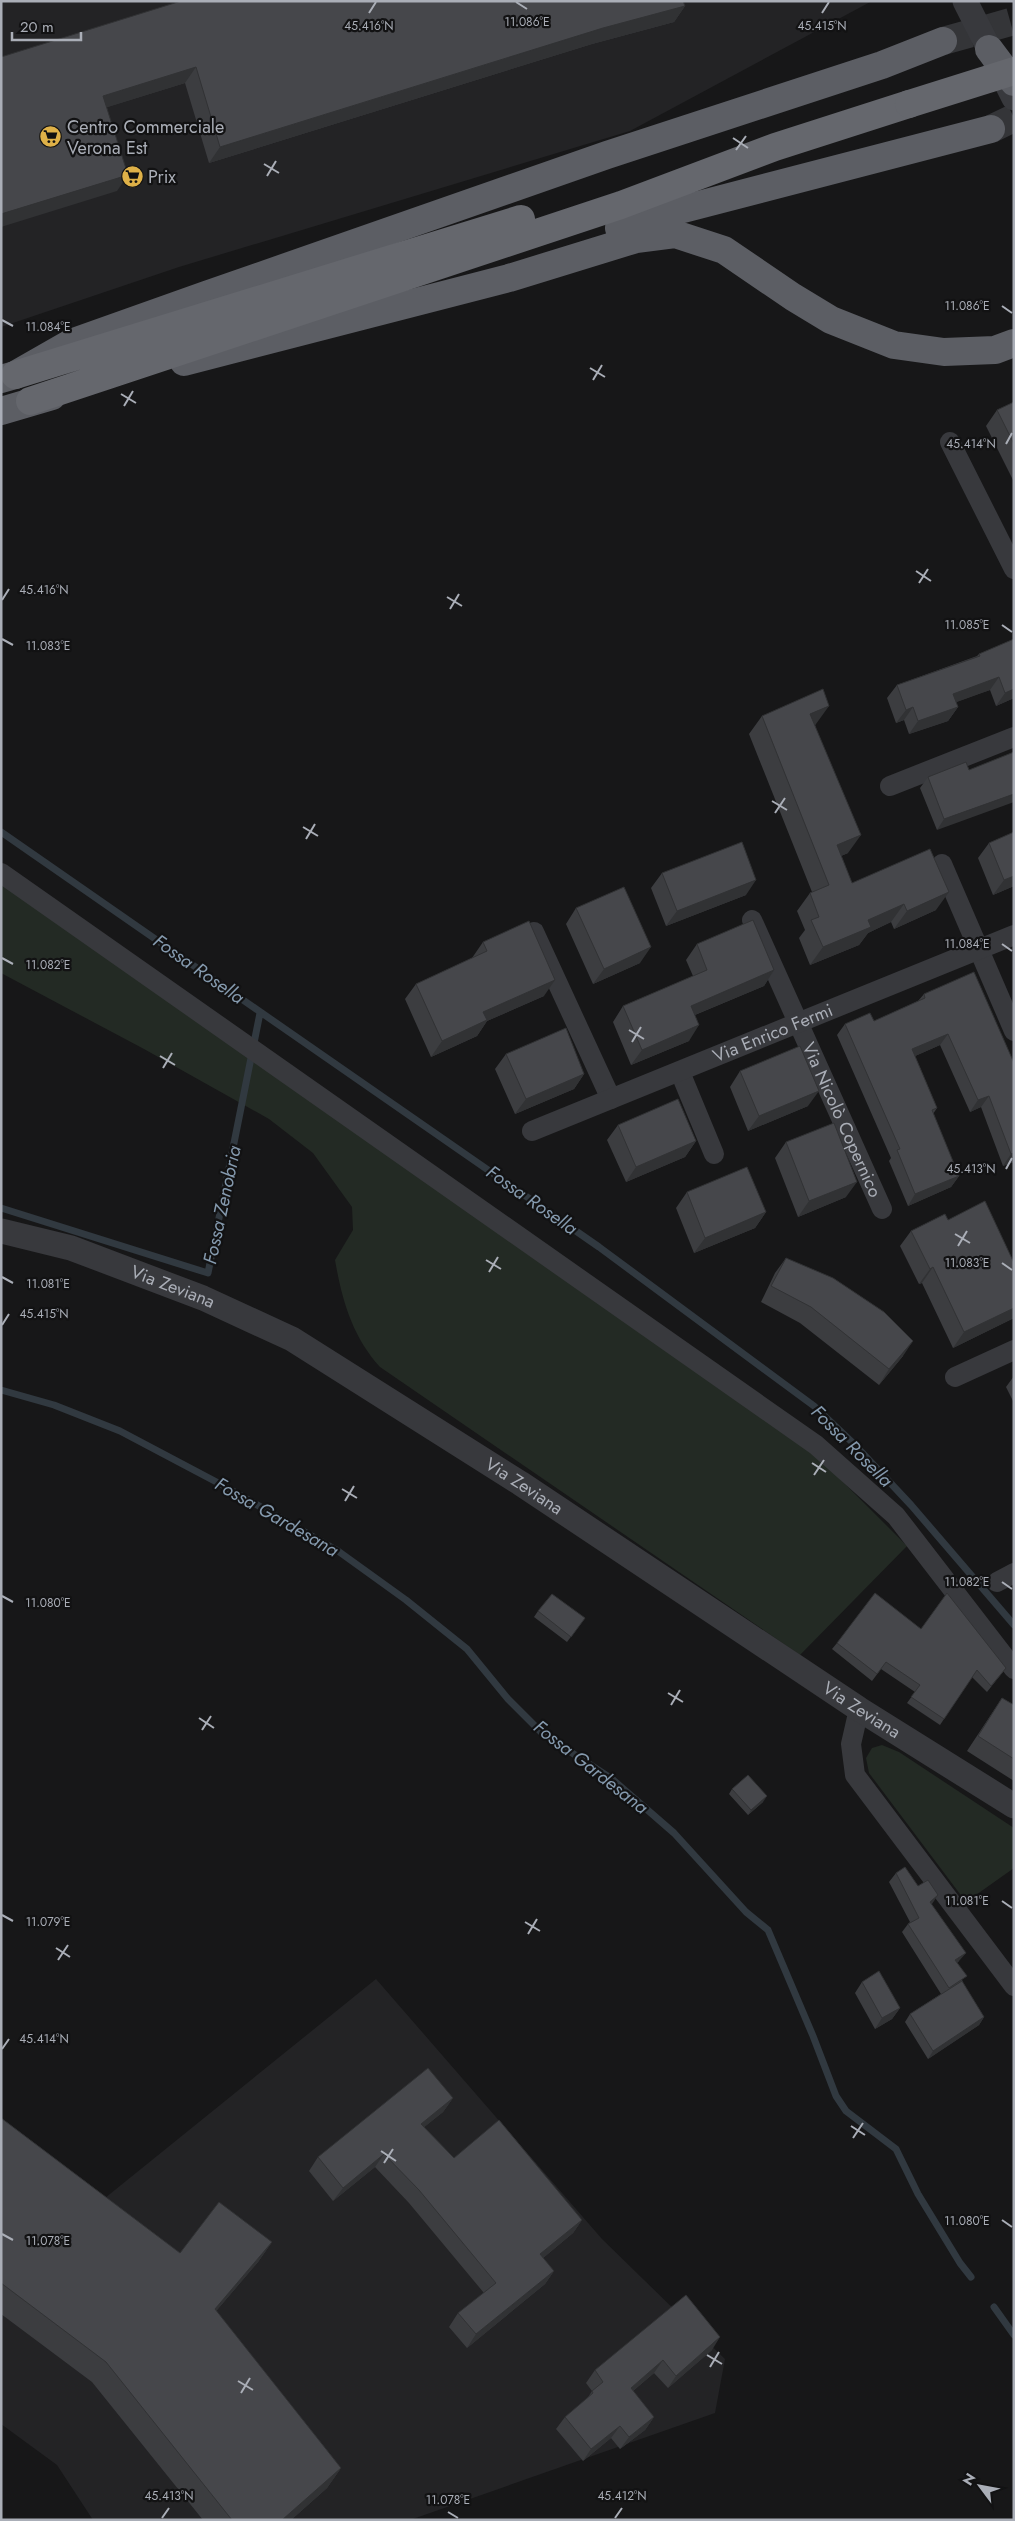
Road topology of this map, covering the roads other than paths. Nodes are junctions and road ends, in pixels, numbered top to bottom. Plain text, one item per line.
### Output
1 (965, 1) edge
2 (943, 41) tunnel mouth
3 (989, 49) junction
4 (1014, 72) edge
5 (1014, 82) edge
6 (1014, 98) edge
7 (991, 129) tunnel mouth
8 (775, 147) junction
9 (1014, 343) edge
10 (8, 377) edge
11 (30, 402) junction
12 (1, 411) edge
13 (950, 442) dead end
14 (1014, 569) edge
15 (1014, 737) edge
16 (890, 786) dead end
17 (942, 864) dead end
18 (1, 873) edge
19 (752, 920) edge
20 (534, 932) edge
21 (1014, 935) edge
22 (978, 951) junction
23 (798, 1024) junction
24 (1014, 1031) edge
25 (680, 1072) junction
26 (611, 1099) junction
27 (532, 1131) dead end
28 (714, 1154) dead end
29 (882, 1209) dead end
30 (1, 1232) edge
31 (1014, 1350) edge
32 (955, 1377) dead end
33 (1014, 1670) edge
34 (859, 1709) junction
35 (1014, 1806) edge
36 (1014, 1986) edge

1 - 3 street
2 - 10 highway
3 - 5 highway
3 - 6 street
4 - 8 highway, bridge
7 - 11 highway
8 - 10 highway
8 - 11 highway
9 - 11 highway
11 - 12 highway
13 - 14 street
15 - 16 street
17 - 22 street
18 - 33 street
19 - 23 street, Via Nicolò Copernico
20 - 26 street
21 - 22 street, Via Enrico Fermi
22 - 23 street, Via Enrico Fermi
22 - 24 street
23 - 25 street, Via Enrico Fermi
23 - 29 street, Via Nicolò Copernico
25 - 26 street, Via Enrico Fermi
25 - 28 street
26 - 27 street, Via Enrico Fermi
30 - 34 street, Via Zeviana
31 - 32 street
34 - 35 street, Via Zeviana
34 - 36 street

